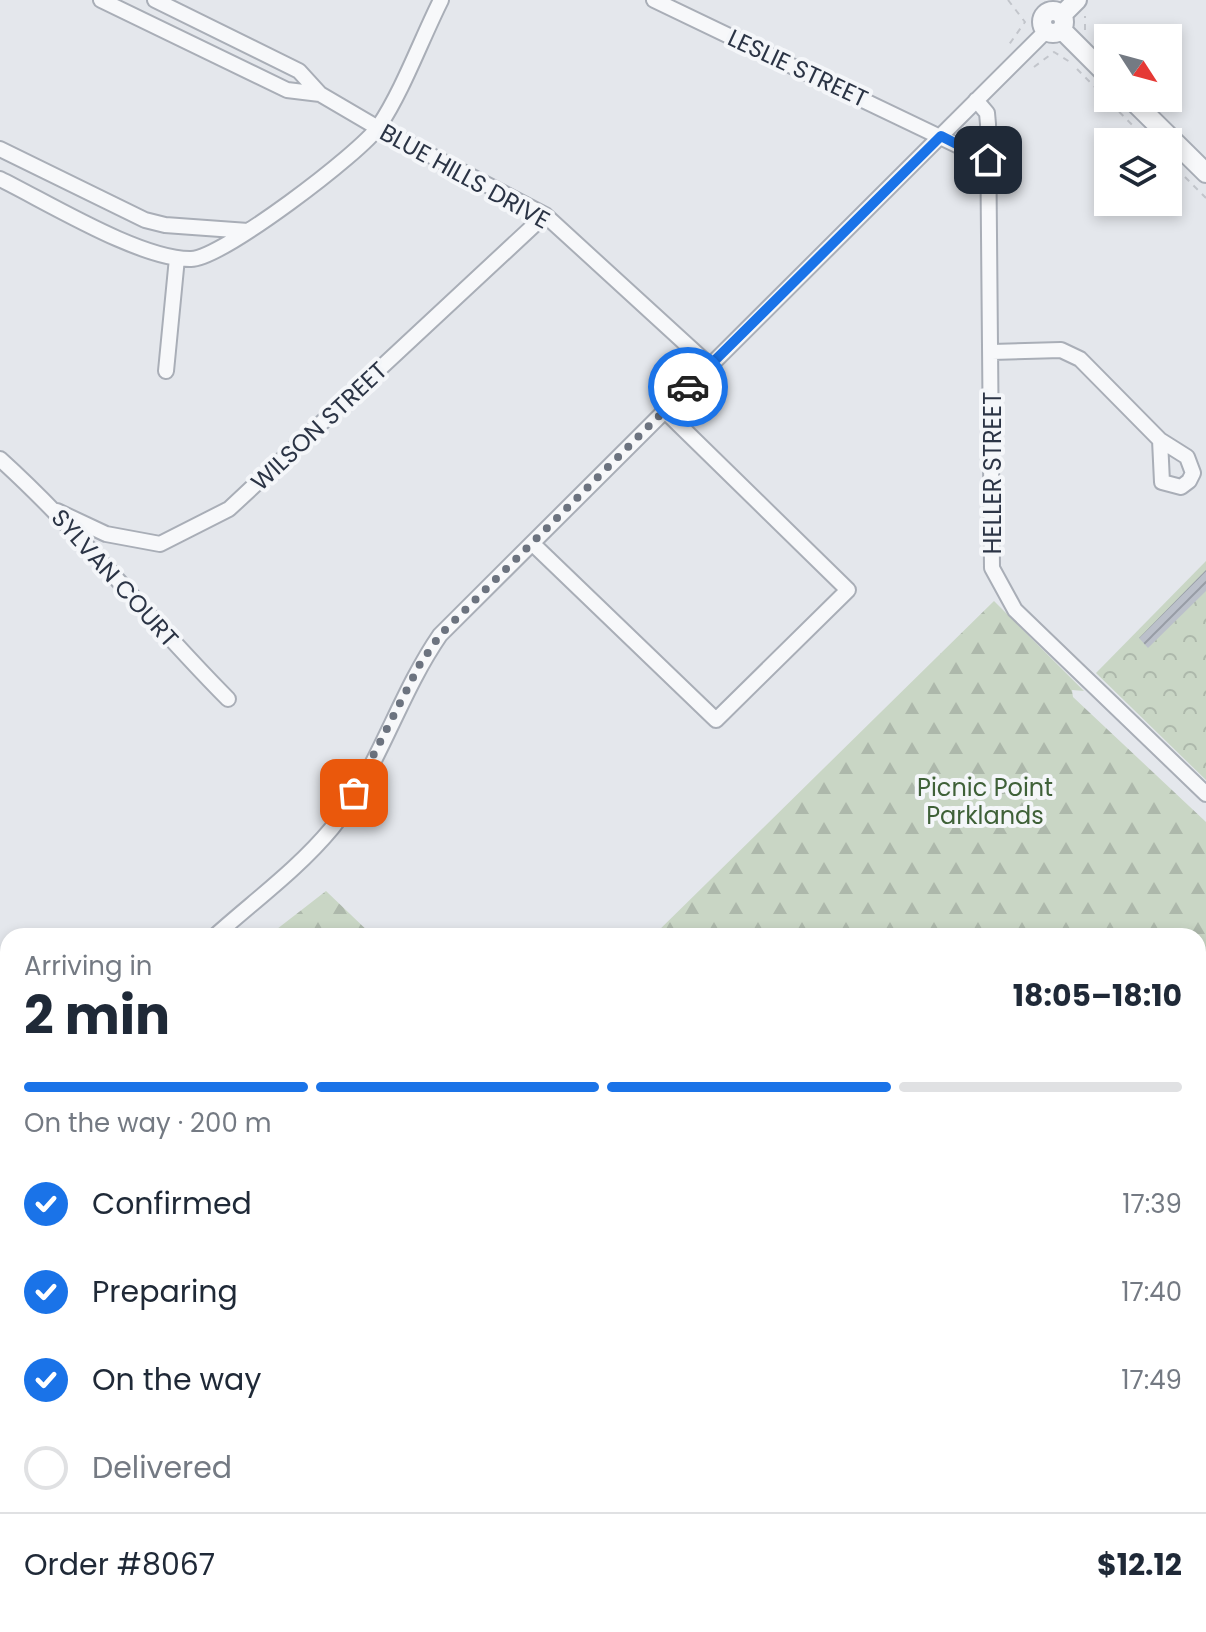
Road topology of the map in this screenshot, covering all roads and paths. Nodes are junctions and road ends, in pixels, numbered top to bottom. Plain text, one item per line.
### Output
1 (101, 0) edge
2 (155, 0) edge
3 (441, 0) edge
4 (654, 0) edge
5 (1008, 0) edge
6 (1031, 0) edge
7 (1077, 0) edge
8 (1054, 23) junction
9 (1008, 46) dead end
10 (1094, 62) edge
11 (1034, 67) dead end
12 (320, 94) junction
13 (976, 100) junction
14 (1144, 112) edge
15 (378, 128) junction
16 (1135, 128) edge
17 (941, 136) junction
18 (0, 149) edge
19 (988, 160) junction
20 (1206, 173) edge
21 (1182, 174) edge
22 (0, 179) edge
23 (1206, 198) edge
24 (545, 215) junction
25 (248, 231) junction
26 (177, 258) junction
27 (992, 352) junction
28 (709, 365) junction
29 (166, 371) dead end
30 (666, 412) junction
31 (1160, 440) dead end
32 (0, 459) edge
33 (57, 511) junction
34 (533, 544) junction
35 (228, 699) dead end
36 (1206, 794) edge
37 (224, 928) edge

1 - 12 street, BLUE HILLS DRIVE
2 - 12 street, BLUE HILLS DRIVE
3 - 15 street
4 - 17 street, LESLIE STREET
5 - 9 path
6 - 8 street
7 - 8 street
8 - 10 street
8 - 13 street
11 - 16 path
12 - 15 street, BLUE HILLS DRIVE
13 - 17 street
13 - 19 street, HELLER STREET
14 - 20 street
15 - 24 street, BLUE HILLS DRIVE
15 - 25 street
17 - 19 street
17 - 28 street
18 - 25 street
19 - 27 street, HELLER STREET
21 - 23 path
22 - 26 street
24 - 28 street, BLUE HILLS DRIVE
24 - 33 street, WILSON STREET
25 - 26 street
26 - 29 street
27 - 31 street
27 - 36 street, HELLER STREET
28 - 30 street
30 - 34 street
30 - 34 street
32 - 33 street, SYLVAN COURT
33 - 35 street, SYLVAN COURT
34 - 37 street

